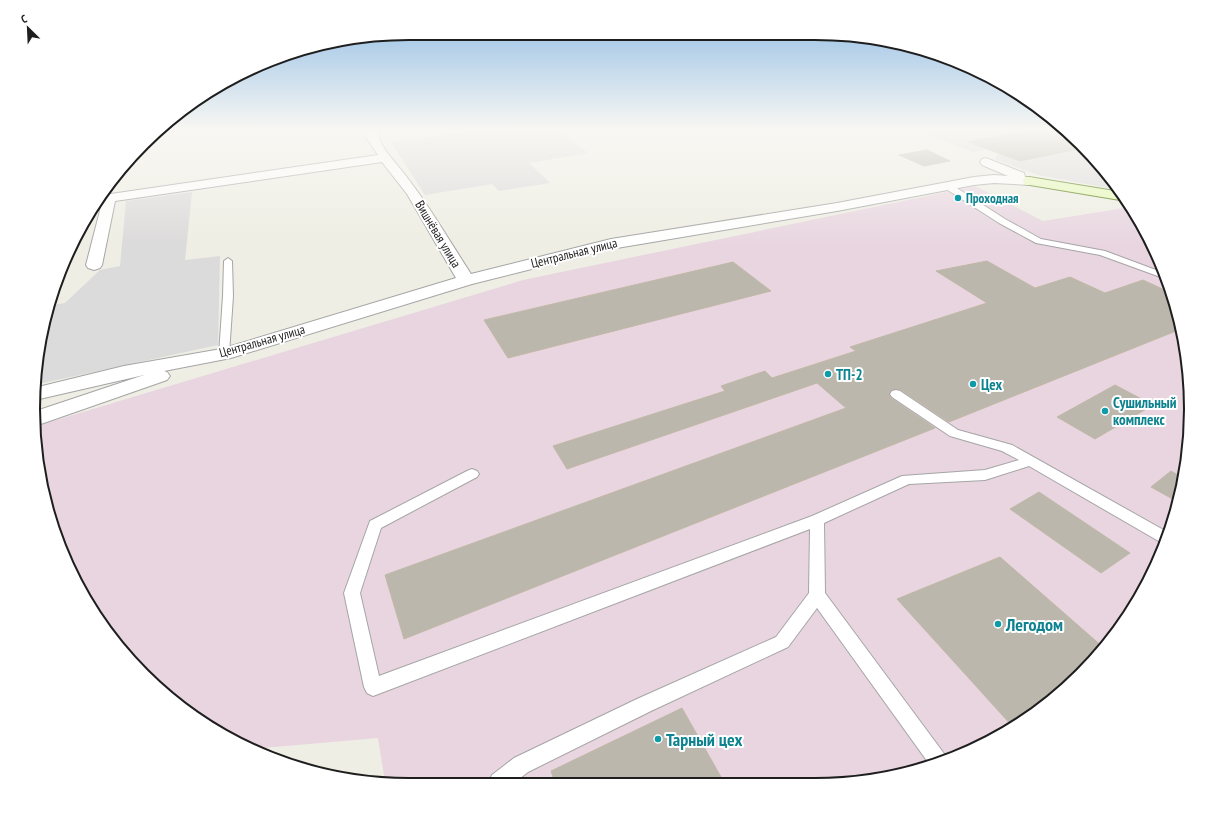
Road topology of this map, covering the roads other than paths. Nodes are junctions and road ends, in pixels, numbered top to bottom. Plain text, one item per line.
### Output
1 (322, 167) edge
2 (392, 167) edge
3 (1029, 181) joint
4 (946, 185) junction
5 (1116, 196) edge
6 (228, 261) dead end
7 (94, 266) dead end
8 (1158, 274) edge
9 (466, 280) junction
10 (224, 354) junction
11 (41, 393) edge
12 (896, 394) dead end
13 (40, 417) edge
14 (1032, 461) junction
15 (472, 474) dead end
16 (817, 520) junction
17 (1161, 536) edge
18 (817, 595) junction
19 (936, 757) edge
20 (504, 778) edge

1 - 7 street
2 - 9 street, Вишнёвая улица
3 - 4 street, Центральная улица
3 - 5 street, Центральная улица
4 - 8 lane
4 - 9 street, Центральная улица
6 - 10 lane
9 - 10 street, Центральная улица
10 - 11 street, Центральная улица
10 - 13 street
12 - 14 lane
14 - 16 lane
14 - 17 lane
15 - 16 lane
16 - 18 lane
18 - 19 lane
18 - 20 lane

